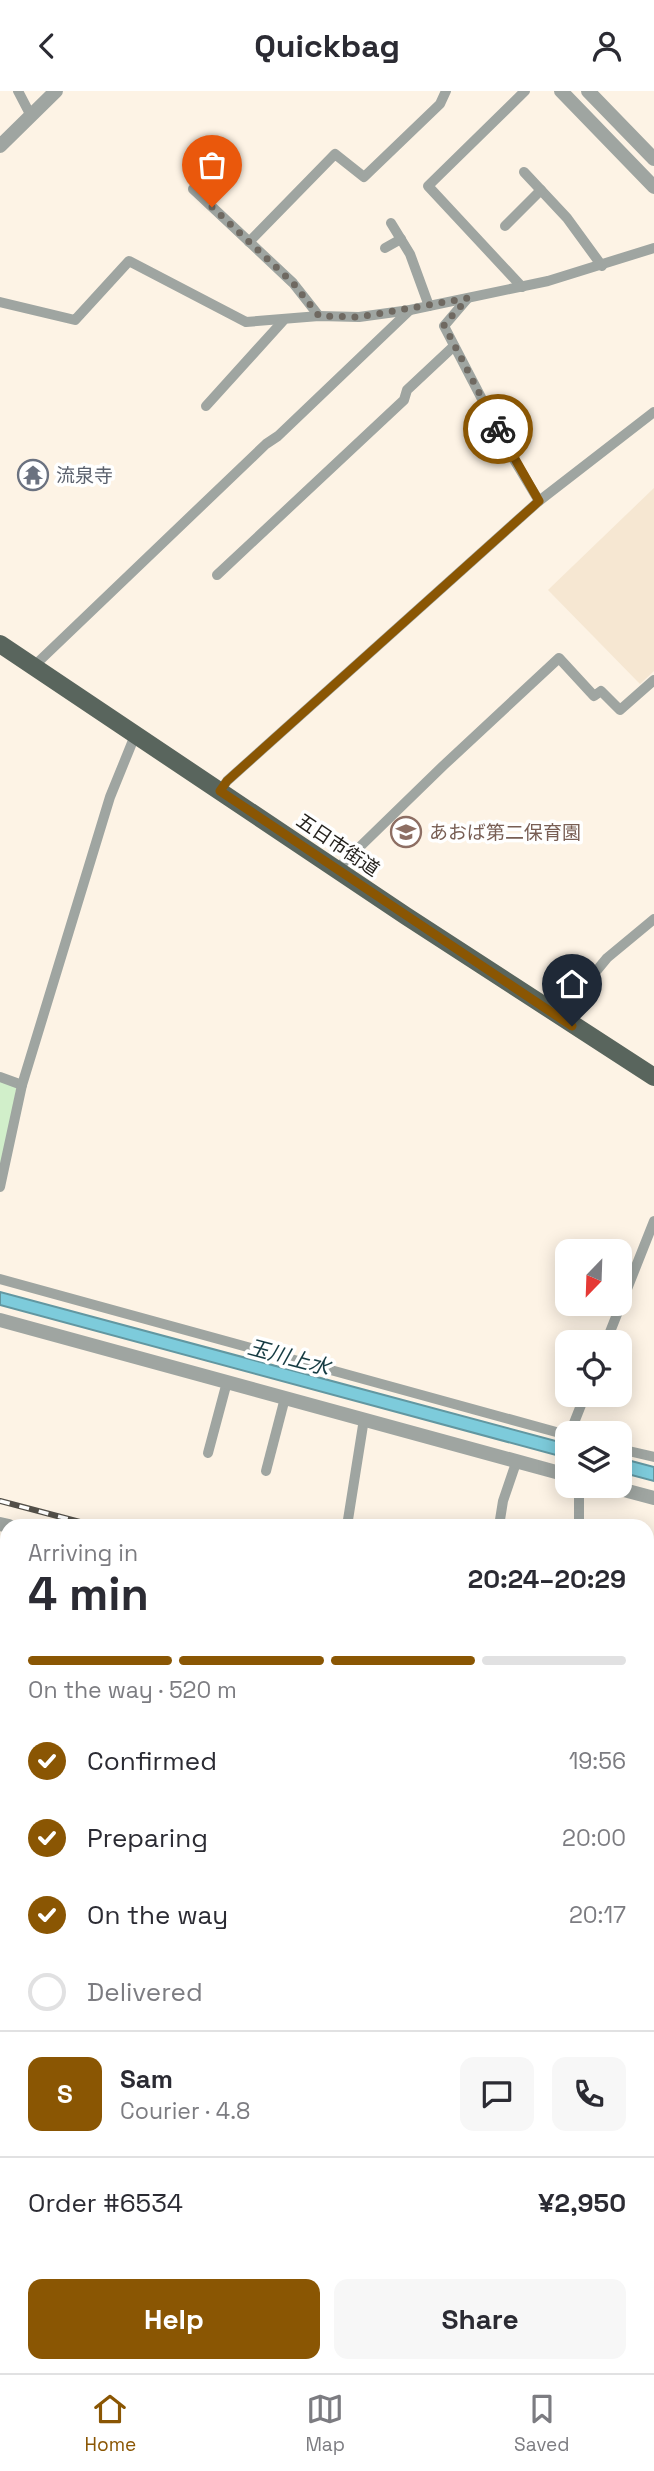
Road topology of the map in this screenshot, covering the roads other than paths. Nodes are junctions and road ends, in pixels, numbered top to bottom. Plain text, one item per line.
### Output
1 (18, 91) edge
2 (56, 91) edge
3 (446, 91) edge
4 (524, 91) edge
5 (561, 91) edge
6 (588, 91) edge
7 (30, 114) junction
8 (0, 146) edge
9 (654, 159) edge
10 (524, 172) dead end
11 (654, 187) edge
12 (193, 189) dead end
13 (541, 190) junction
14 (391, 223) dead end
15 (505, 226) dead end
16 (401, 239) junction
17 (249, 242) junction
18 (385, 248) dead end
19 (654, 248) edge
20 (602, 266) junction
21 (522, 287) junction
22 (468, 298) junction
23 (0, 302) edge
24 (429, 306) junction
25 (410, 310) junction
26 (319, 316) junction
27 (284, 321) junction
28 (454, 346) junction
29 (206, 406) dead end
30 (654, 412) edge
31 (539, 501) junction
32 (217, 575) dead end
33 (0, 644) edge
34 (34, 666) junction
35 (654, 680) edge
36 (136, 733) junction
37 (220, 791) junction
38 (337, 869) junction
39 (654, 919) edge
40 (564, 1020) junction
41 (0, 1077) edge
42 (654, 1077) edge
43 (22, 1084) junction
44 (0, 1187) edge
45 (654, 1221) edge
46 (0, 1279) edge
47 (0, 1320) edge
48 (611, 1330) edge
49 (227, 1382) junction
50 (285, 1398) junction
51 (364, 1419) junction
52 (555, 1430) edge
53 (632, 1452) edge
54 (208, 1453) dead end
55 (654, 1457) edge
56 (517, 1461) junction
57 (555, 1469) edge
58 (266, 1471) dead end
59 (632, 1492) edge
60 (579, 1498) edge
61 (654, 1498) edge
62 (348, 1519) edge
63 (500, 1519) edge
64 (579, 1519) edge

1 - 7 street
2 - 7 street
3 - 17 street
4 - 21 street
5 - 11 street
6 - 9 street
7 - 8 street
10 - 13 street
12 - 17 street
13 - 15 street
13 - 20 street
14 - 16 street
16 - 18 street
16 - 24 street
17 - 26 street
19 - 20 street
20 - 21 street
21 - 22 street
22 - 24 street
22 - 28 street
23 - 27 street
24 - 25 street
25 - 26 street
25 - 34 street
26 - 27 street
27 - 29 street
28 - 31 street
28 - 32 street
30 - 31 street
31 - 37 street
33 - 34 main road, 五日市街道
34 - 36 main road, 五日市街道
35 - 38 street
36 - 37 main road, 五日市街道
36 - 43 street
37 - 38 main road, 五日市街道
38 - 40 main road, 五日市街道
39 - 40 street
40 - 42 main road, 五日市街道
41 - 43 street
43 - 44 street
45 - 48 street
46 - 52 street
47 - 49 street
49 - 50 street
49 - 54 street
50 - 51 street
50 - 58 street
51 - 56 street
51 - 62 street
53 - 55 street
56 - 57 street
56 - 63 street
59 - 61 street
60 - 64 street

